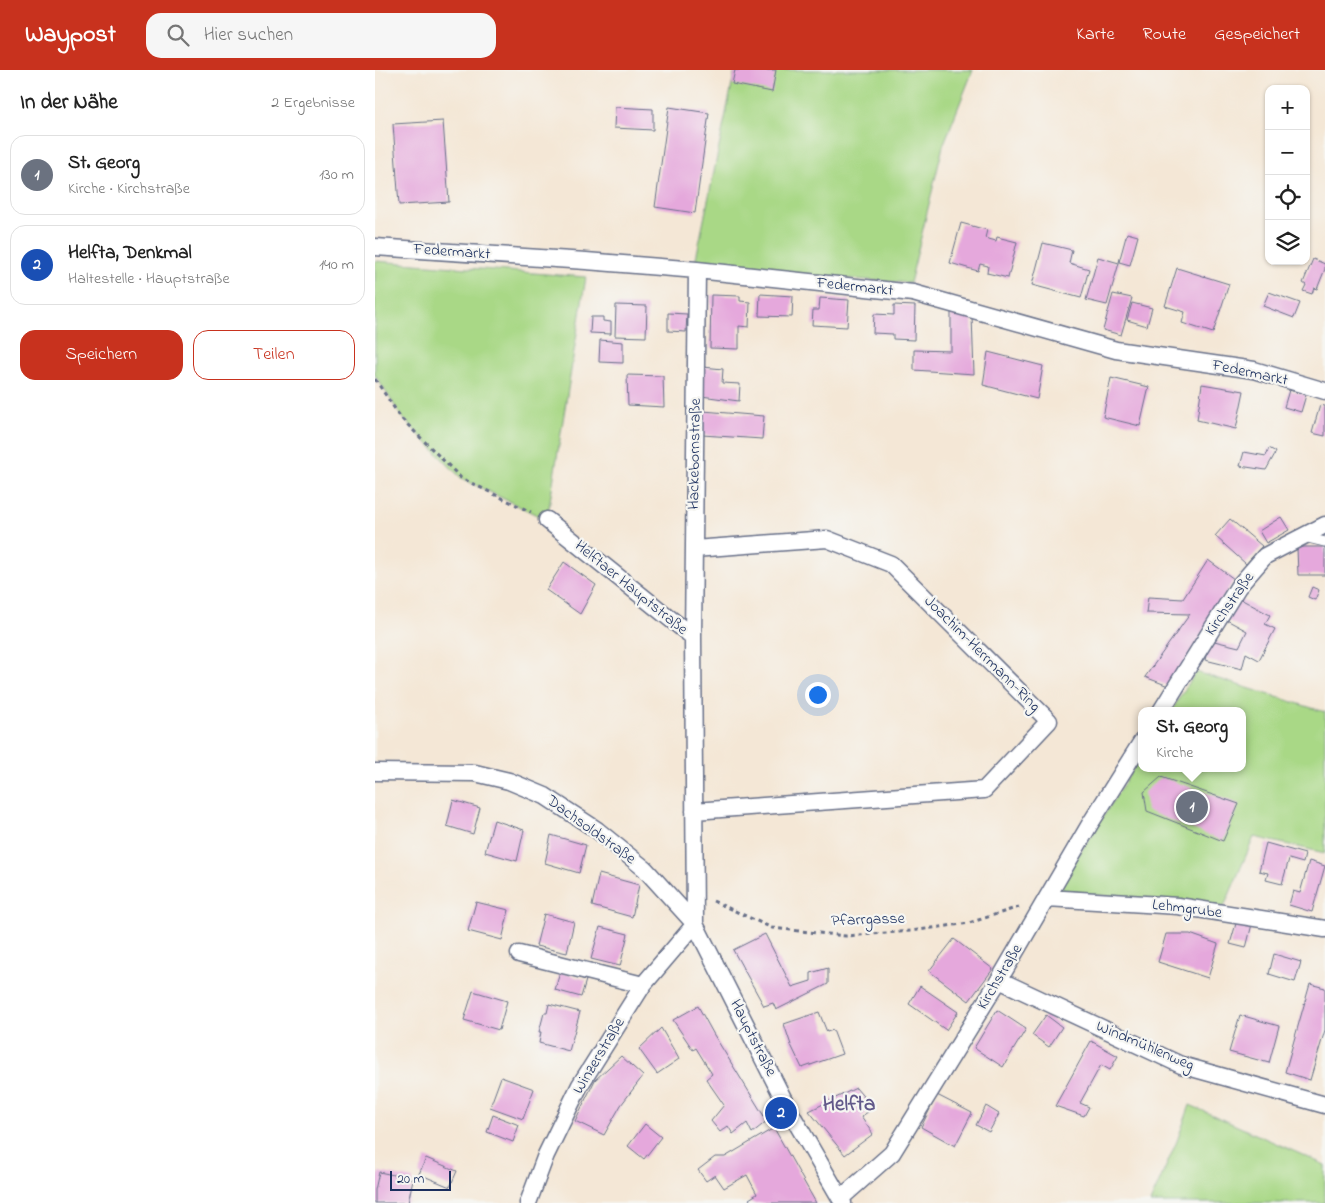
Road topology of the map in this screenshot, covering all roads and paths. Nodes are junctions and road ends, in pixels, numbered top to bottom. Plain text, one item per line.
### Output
1 (375, 246) edge
2 (697, 270) junction
3 (375, 379) edge
4 (1325, 391) edge
5 (547, 520) joint
6 (1325, 524) edge
7 (1301, 537) junction
8 (1325, 542) edge
9 (694, 549) junction
10 (693, 637) junction
11 (1163, 707) edge
12 (1138, 747) edge
13 (375, 772) edge
14 (694, 812) junction
15 (694, 892) junction
16 (1047, 898) junction
17 (695, 924) junction
18 (1325, 929) edge
19 (519, 954) dead end
20 (999, 980) junction
21 (643, 985) junction
22 (1325, 1105) edge
23 (842, 1201) edge
24 (528, 1203) edge

1 - 2 street, Federmarkt
2 - 4 street, Federmarkt
2 - 9 street, Hackebornstraße
3 - 5 path
5 - 10 street, Helftaer Hauptstraße
6 - 7 street, Kirchstraße
7 - 8 lane
7 - 11 street, Kirchstraße
9 - 10 street, Hackebornstraße
9 - 14 street, Joachim-Herrmann-Ring
10 - 14 street, Helftaer Hauptstraße
12 - 16 street, Kirchstraße
13 - 17 street, Dachsoldstraße
14 - 15 street, Helftaer Hauptstraße
15 - 16 path, Pfarrgasse
15 - 17 street, Helftaer Hauptstraße
16 - 18 street, Lehmgrube
16 - 20 street, Kirchstraße
17 - 21 street, Winzerstraße
17 - 23 street, Hauptstraße
19 - 21 street
20 - 22 street, Windmühlenweg
20 - 23 street, Kirchstraße
21 - 24 street, Winzerstraße

